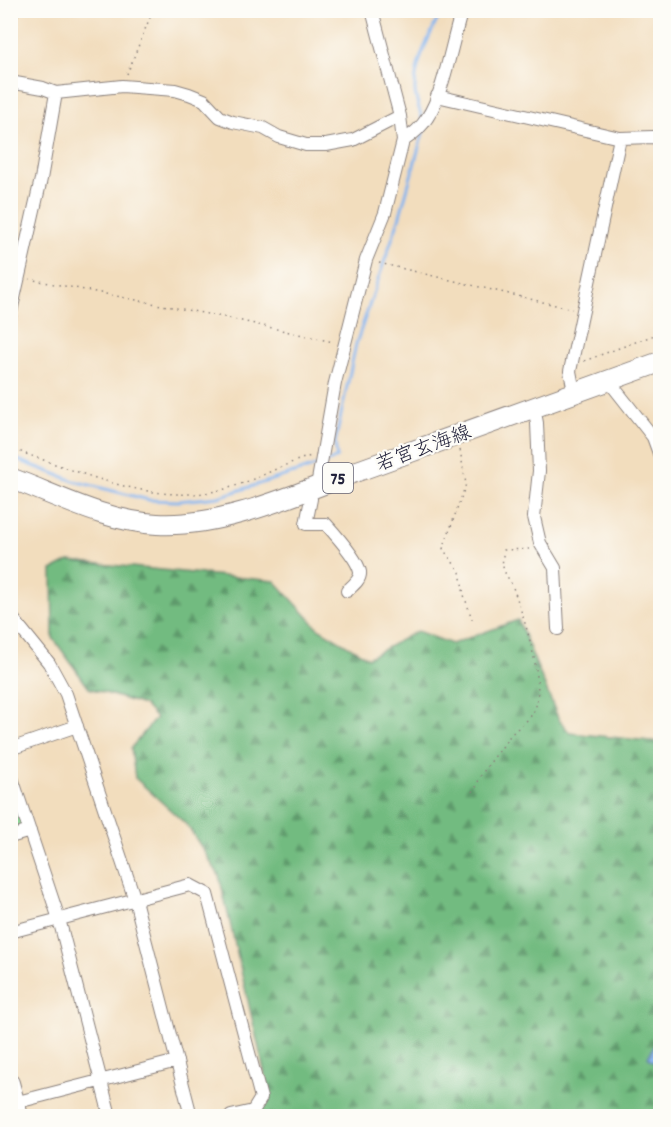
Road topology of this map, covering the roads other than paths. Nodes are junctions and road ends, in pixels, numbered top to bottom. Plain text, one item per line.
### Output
1 (13, 10) edge
2 (372, 10) edge
3 (462, 10) edge
4 (10, 16) edge
5 (10, 82) edge
6 (56, 93) junction
7 (437, 96) junction
8 (400, 116) junction
9 (620, 138) junction
10 (660, 140) edge
11 (403, 141) junction
12 (10, 316) edge
13 (660, 362) edge
14 (608, 380) junction
15 (574, 393) junction
16 (534, 407) junction
17 (660, 456) edge
18 (10, 478) edge
19 (312, 487) junction
20 (346, 591) dead end
21 (10, 615) edge
22 (558, 629) dead end
23 (77, 726) junction
24 (10, 749) edge
25 (10, 772) edge
26 (30, 831) junction
27 (10, 837) edge
28 (135, 900) junction
29 (59, 919) junction
30 (10, 932) edge
31 (177, 1061) junction
32 (100, 1080) junction
33 (10, 1083) edge
34 (15, 1107) edge
35 (110, 1116) edge
36 (191, 1116) edge
37 (231, 1116) edge

1 - 4 street
2 - 8 street
3 - 7 street
5 - 6 street
6 - 8 street
6 - 12 street
7 - 9 street
7 - 11 street
8 - 11 street
9 - 10 street
9 - 15 street
11 - 19 street
13 - 14 main road, 若宮玄海線 / 75
14 - 15 main road, 若宮玄海線 / 75
14 - 17 street
15 - 16 main road, 若宮玄海線 / 75
16 - 19 main road, 若宮玄海線 / 75
16 - 22 street
18 - 19 main road, 若宮玄海線 / 75
19 - 20 street
21 - 23 street
23 - 24 street
23 - 28 street
25 - 26 street
26 - 27 street
26 - 29 street
28 - 29 street
28 - 31 street
28 - 37 street
29 - 30 street
29 - 32 street
31 - 32 street
31 - 36 street
32 - 34 street
32 - 35 street
33 - 34 street

